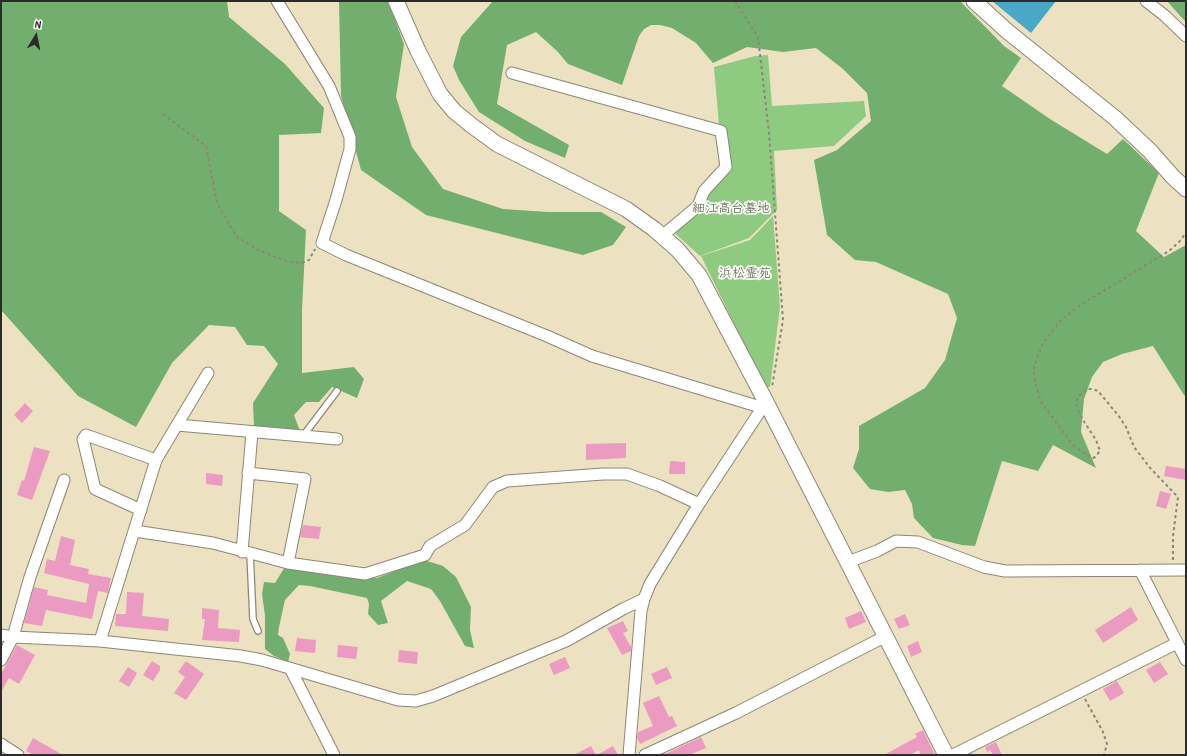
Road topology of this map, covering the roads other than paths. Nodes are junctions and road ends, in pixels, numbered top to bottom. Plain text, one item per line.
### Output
1 (277, 1) edge
2 (396, 1) edge
3 (974, 1) edge
4 (1146, 1) edge
5 (1186, 36) edge
6 (512, 73) dead end
7 (1186, 189) edge
8 (662, 236) junction
9 (208, 373) dead end
10 (337, 391) dead end
11 (766, 402) junction
12 (177, 425) junction
13 (252, 432) junction
14 (303, 436) junction
15 (337, 439) dead end
16 (156, 460) junction
17 (248, 473) junction
18 (64, 480) dead end
19 (699, 504) junction
20 (141, 510) junction
21 (135, 531) junction
22 (246, 552) junction
23 (848, 562) junction
24 (288, 563) junction
25 (1140, 570) junction
26 (1186, 570) edge
27 (644, 599) junction
28 (258, 631) dead end
29 (1, 635) edge
30 (886, 636) junction
31 (13, 637) junction
32 (100, 641) junction
33 (1177, 643) junction
34 (1, 660) edge
35 (1186, 660) edge
36 (291, 670) junction
37 (1, 744) edge
38 (650, 754) edge
39 (18, 755) edge
40 (334, 755) edge
41 (629, 755) edge
42 (946, 755) edge
43 (953, 755) edge

1 - 11 street
2 - 8 street
3 - 7 street
4 - 5 street
6 - 8 street
8 - 11 street
9 - 12 street
10 - 14 lane
11 - 19 street
11 - 23 street
12 - 13 street
12 - 16 street
13 - 14 street
13 - 17 street
14 - 15 street
16 - 20 street
16 - 20 street
17 - 22 street
17 - 24 street
18 - 31 street
19 - 24 street
19 - 27 street
20 - 21 street
21 - 22 street
21 - 32 street
22 - 24 street
22 - 28 lane
23 - 25 street
23 - 30 street
25 - 26 street
25 - 33 street
27 - 36 street
27 - 41 street
29 - 31 street
30 - 38 street
30 - 42 street
31 - 32 street
31 - 34 street
32 - 36 street
33 - 35 street
33 - 43 street
36 - 40 street
37 - 39 street

